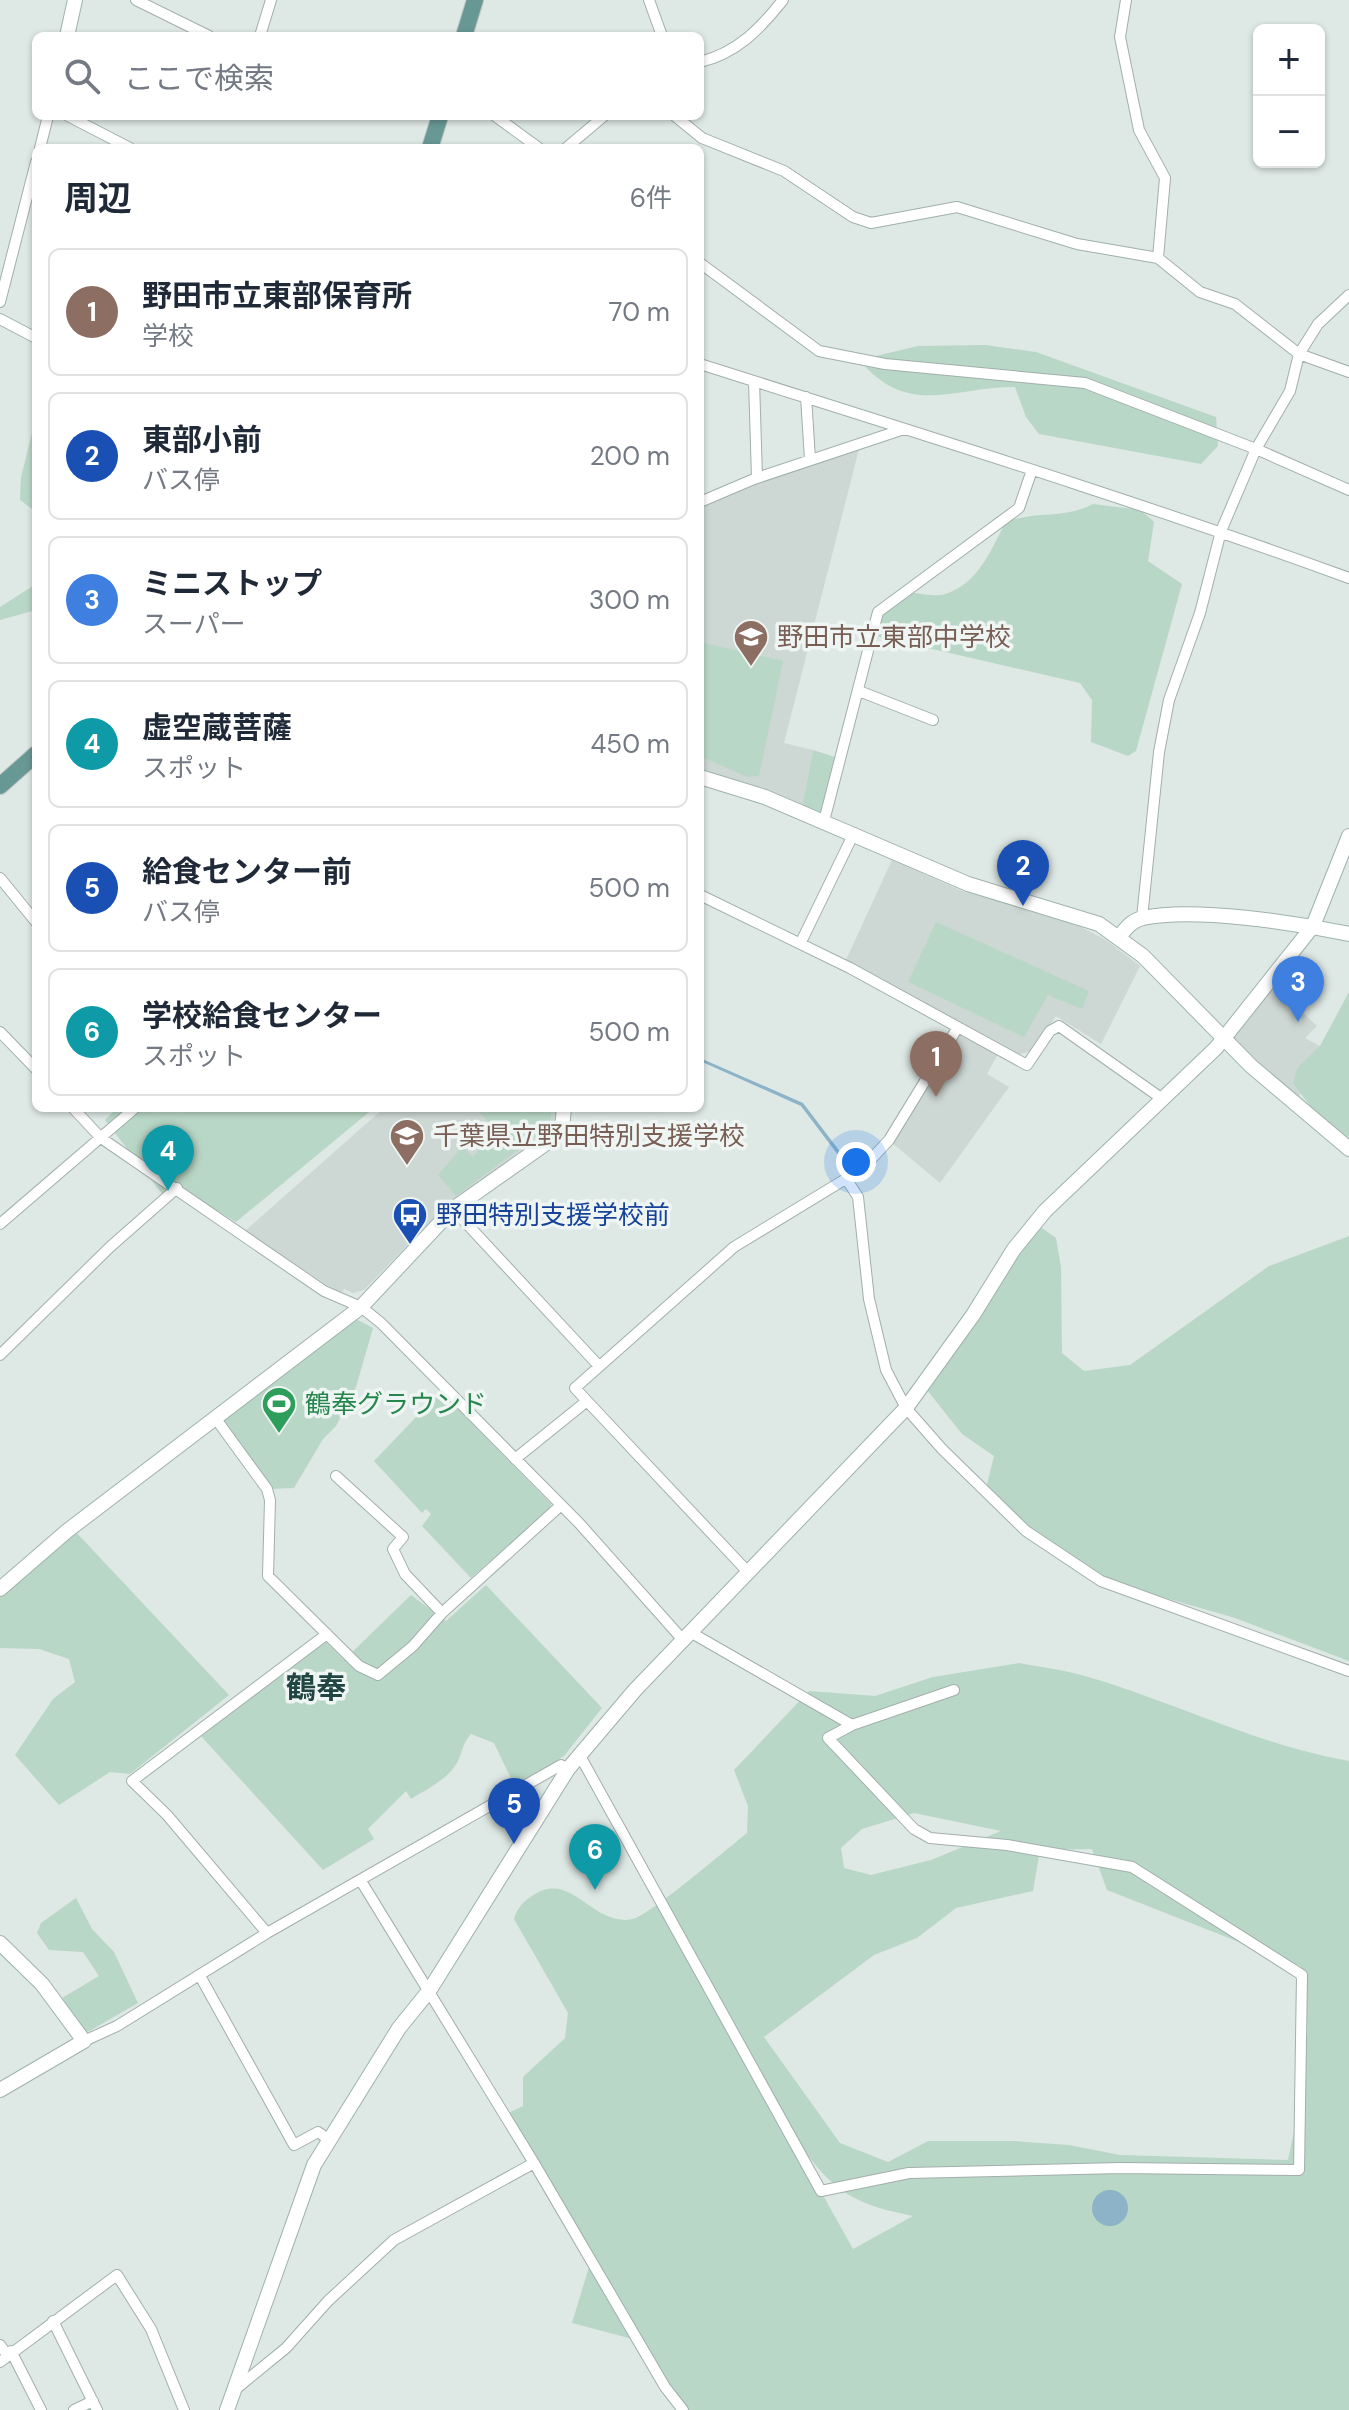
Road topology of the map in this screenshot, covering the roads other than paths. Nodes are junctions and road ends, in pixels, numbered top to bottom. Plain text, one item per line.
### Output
1 (75, 0) edge
2 (136, 0) edge
3 (271, 0) edge
4 (475, 0) edge
5 (649, 0) edge
6 (783, 0) edge
7 (1126, 0) edge
8 (68, 32) edge
9 (201, 32) edge
10 (261, 32) edge
11 (465, 32) edge
12 (661, 32) edge
13 (704, 61) edge
14 (47, 120) edge
15 (76, 120) edge
16 (439, 120) edge
17 (500, 120) edge
18 (599, 120) edge
19 (680, 120) edge
20 (41, 144) edge
21 (122, 144) edge
22 (431, 144) edge
23 (534, 144) edge
24 (571, 144) edge
25 (32, 178) edge
26 (1158, 258) junction
27 (704, 266) edge
28 (1349, 295) edge
29 (0, 302) edge
30 (0, 319) edge
31 (32, 336) edge
32 (1299, 354) junction
33 (704, 365) edge
34 (1349, 372) edge
35 (754, 381) junction
36 (806, 397) junction
37 (906, 429) junction
38 (1256, 449) junction
39 (810, 459) junction
40 (1032, 470) junction
41 (757, 478) junction
42 (1349, 490) edge
43 (704, 500) edge
44 (1221, 531) junction
45 (1349, 578) edge
46 (859, 691) junction
47 (933, 720) dead end
48 (32, 761) edge
49 (704, 778) edge
50 (0, 786) edge
51 (824, 821) junction
52 (854, 833) junction
53 (1349, 836) edge
54 (0, 878) edge
55 (704, 897) edge
56 (32, 917) edge
57 (1142, 918) junction
58 (1313, 926) junction
59 (1349, 934) edge
60 (1119, 937) junction
61 (801, 942) junction
62 (958, 1027) junction
63 (0, 1032) edge
64 (1222, 1039) junction
65 (32, 1065) edge
66 (1161, 1098) junction
67 (77, 1112) edge
68 (130, 1112) edge
69 (564, 1112) edge
70 (101, 1138) junction
71 (1349, 1149) edge
72 (847, 1180) junction
73 (177, 1188) junction
74 (453, 1209) junction
75 (0, 1224) edge
76 (361, 1307) junction
77 (0, 1355) edge
78 (598, 1365) junction
79 (587, 1401) junction
80 (906, 1408) junction
81 (216, 1419) junction
82 (515, 1459) junction
83 (336, 1476) dead end
84 (560, 1506) junction
85 (747, 1571) junction
86 (0, 1589) edge
87 (442, 1613) junction
88 (327, 1634) junction
89 (686, 1636) junction
90 (1349, 1671) edge
91 (954, 1690) dead end
92 (852, 1725) junction
93 (579, 1754) junction
94 (568, 1769) junction
95 (501, 1800) junction
96 (525, 1837) junction
97 (361, 1881) junction
98 (267, 1933) junction
99 (0, 1943) edge
100 (200, 1976) junction
101 (429, 1991) junction
102 (84, 2041) junction
103 (0, 2090) edge
104 (328, 2139) junction
105 (534, 2163) junction
106 (53, 2321) junction
107 (0, 2345) edge
108 (6, 2356) edge
109 (237, 2388) junction
110 (95, 2405) edge
111 (41, 2410) edge
112 (74, 2410) edge
113 (184, 2410) edge
114 (227, 2410) edge
115 (683, 2410) edge

1 - 8 street
2 - 9 street
3 - 10 street
4 - 11 main road
5 - 12 street
6 - 13 street
7 - 26 street
14 - 20 street
15 - 21 street
16 - 22 main road
17 - 23 street
18 - 24 street
19 - 26 street
25 - 29 street
26 - 32 street
27 - 38 street
28 - 32 street
30 - 31 street
32 - 34 street
32 - 38 street
33 - 35 street
35 - 36 street
35 - 41 street
36 - 37 street
36 - 39 street
37 - 39 street
37 - 40 street
38 - 42 street
38 - 44 street
39 - 41 street
40 - 44 street
40 - 46 street
41 - 43 street
44 - 45 street
44 - 57 street
46 - 47 street
46 - 51 street
48 - 50 main road
49 - 51 street
51 - 52 street
52 - 60 street
52 - 61 street
53 - 58 street
54 - 56 street
55 - 61 street
57 - 58 street
57 - 60 street
58 - 59 street
58 - 64 street
60 - 64 street
61 - 62 street
62 - 66 street
62 - 72 street
63 - 65 street
64 - 66 street
64 - 71 street
66 - 80 street
67 - 70 street
68 - 70 street
69 - 74 street
70 - 73 street
70 - 75 street
72 - 78 street
72 - 80 street
73 - 76 street
73 - 77 street
74 - 76 street
74 - 78 street
76 - 81 street
76 - 82 street
78 - 79 street
79 - 82 street
79 - 85 street
80 - 85 street
80 - 90 street
81 - 86 street
81 - 88 street
82 - 84 street
83 - 87 street
84 - 87 street
84 - 89 street
85 - 89 street
87 - 88 street
88 - 98 street
89 - 92 street
89 - 93 street
91 - 92 street
92 - 93 street
93 - 94 street
94 - 95 street
94 - 96 street
95 - 96 street
95 - 97 street
96 - 101 street
97 - 98 street
97 - 101 street
98 - 100 street
99 - 102 street
100 - 102 street
100 - 104 street
101 - 104 street
101 - 105 street
102 - 103 street
104 - 109 street
105 - 109 street
105 - 115 street
106 - 108 street
106 - 110 street
106 - 113 street
107 - 108 street
108 - 111 street
109 - 114 street
110 - 112 street

